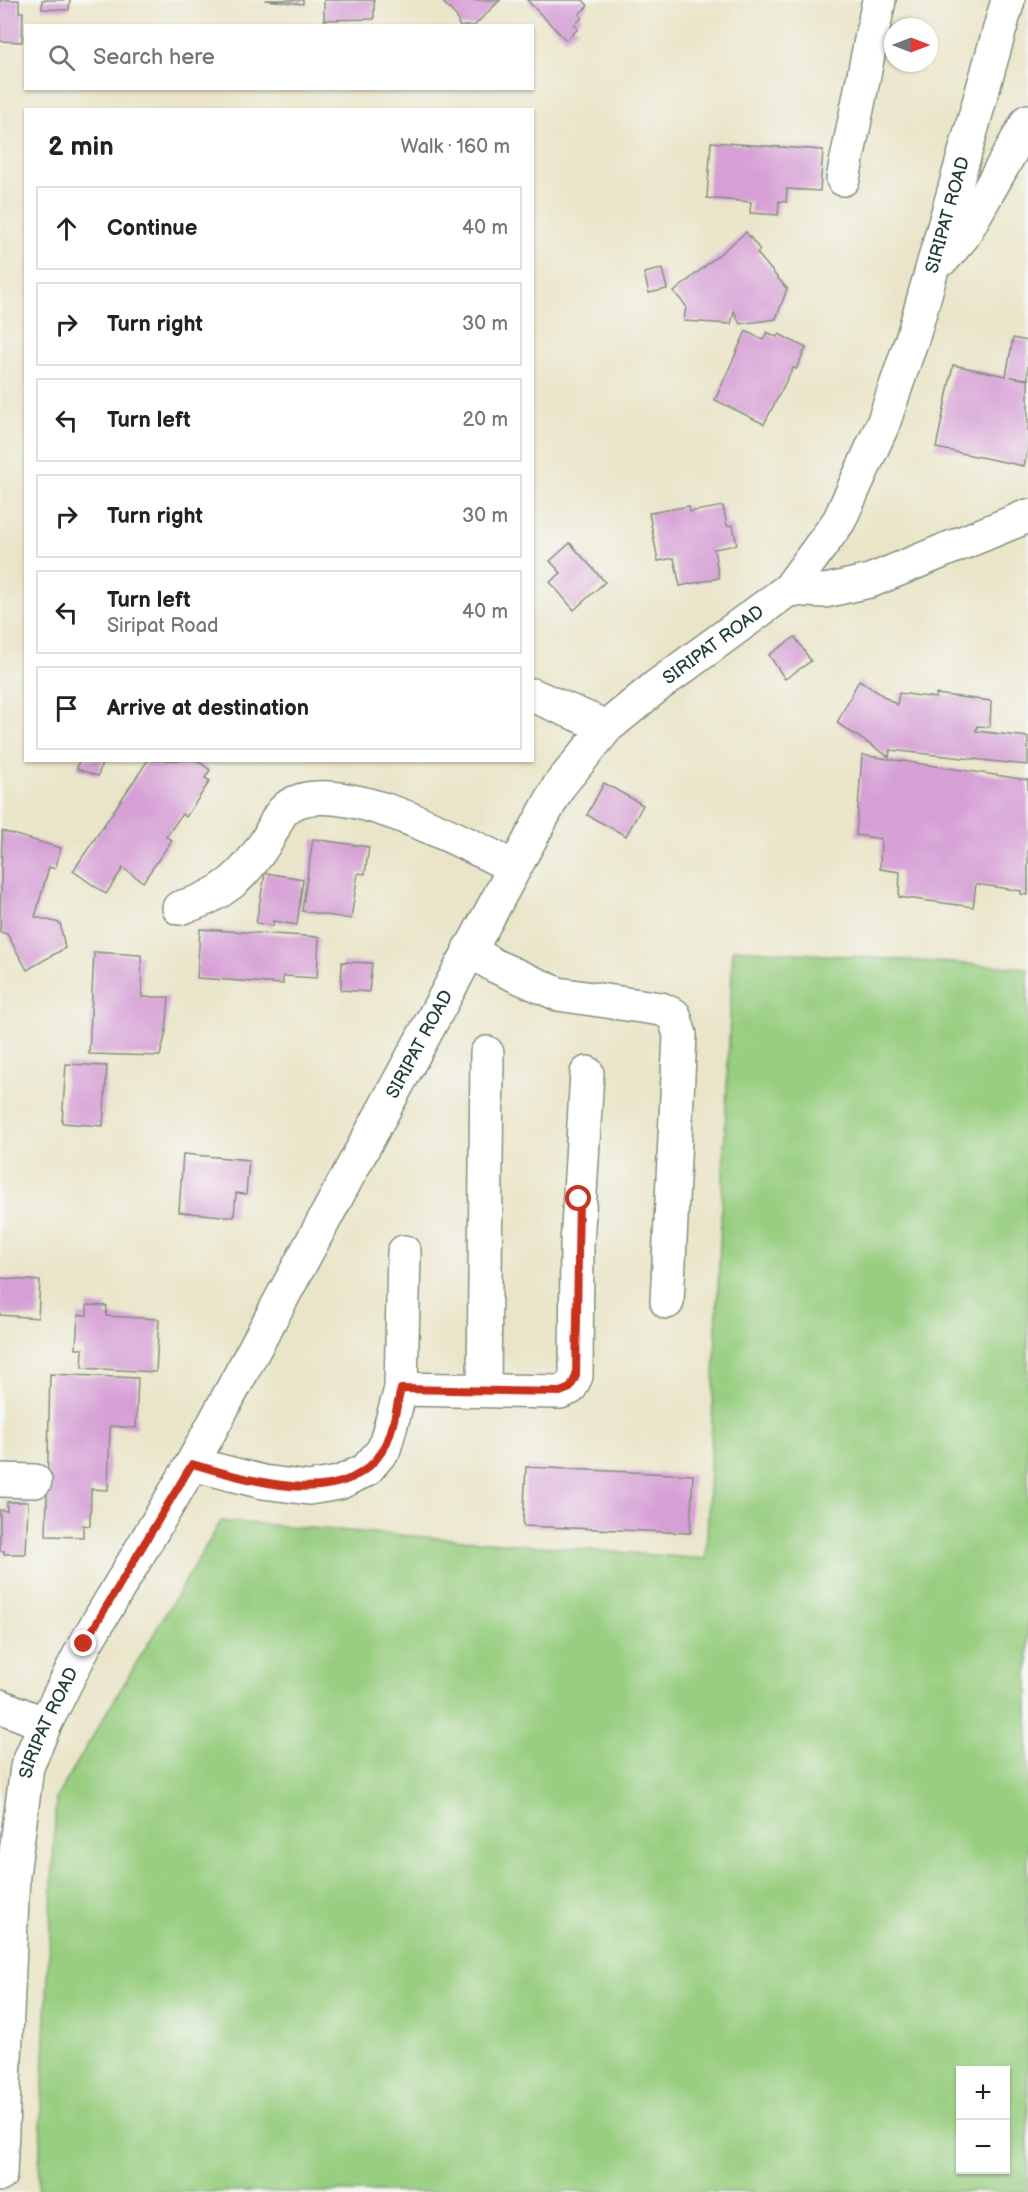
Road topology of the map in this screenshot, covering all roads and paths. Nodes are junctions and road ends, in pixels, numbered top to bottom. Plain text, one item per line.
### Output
1 (879, 0) edge
2 (1008, 0) edge
3 (1028, 121) edge
4 (843, 179) dead end
5 (933, 271) junction
6 (1028, 516) edge
7 (789, 589) junction
8 (534, 696) edge
9 (607, 727) junction
10 (513, 867) junction
11 (179, 908) dead end
12 (469, 949) junction
13 (487, 1053) dead end
14 (587, 1073) dead end
15 (404, 1252) dead end
16 (667, 1302) dead end
17 (401, 1389) junction
18 (484, 1390) junction
19 (192, 1464) junction
20 (0, 1480) edge
21 (35, 1481) dead end
22 (0, 1706) edge
23 (45, 1724) junction
24 (0, 2175) edge

1 - 4 street
2 - 5 street, SIRIPAT ROAD
3 - 5 street
5 - 7 street, SIRIPAT ROAD
6 - 7 street
7 - 9 street, SIRIPAT ROAD
8 - 9 street
9 - 10 street, SIRIPAT ROAD
10 - 11 street
10 - 12 street, SIRIPAT ROAD
12 - 16 street
12 - 19 street, SIRIPAT ROAD
13 - 18 street
14 - 18 street
15 - 17 street
17 - 18 street
17 - 19 street
19 - 23 street, SIRIPAT ROAD
20 - 21 street
22 - 23 street
23 - 24 street, SIRIPAT ROAD

